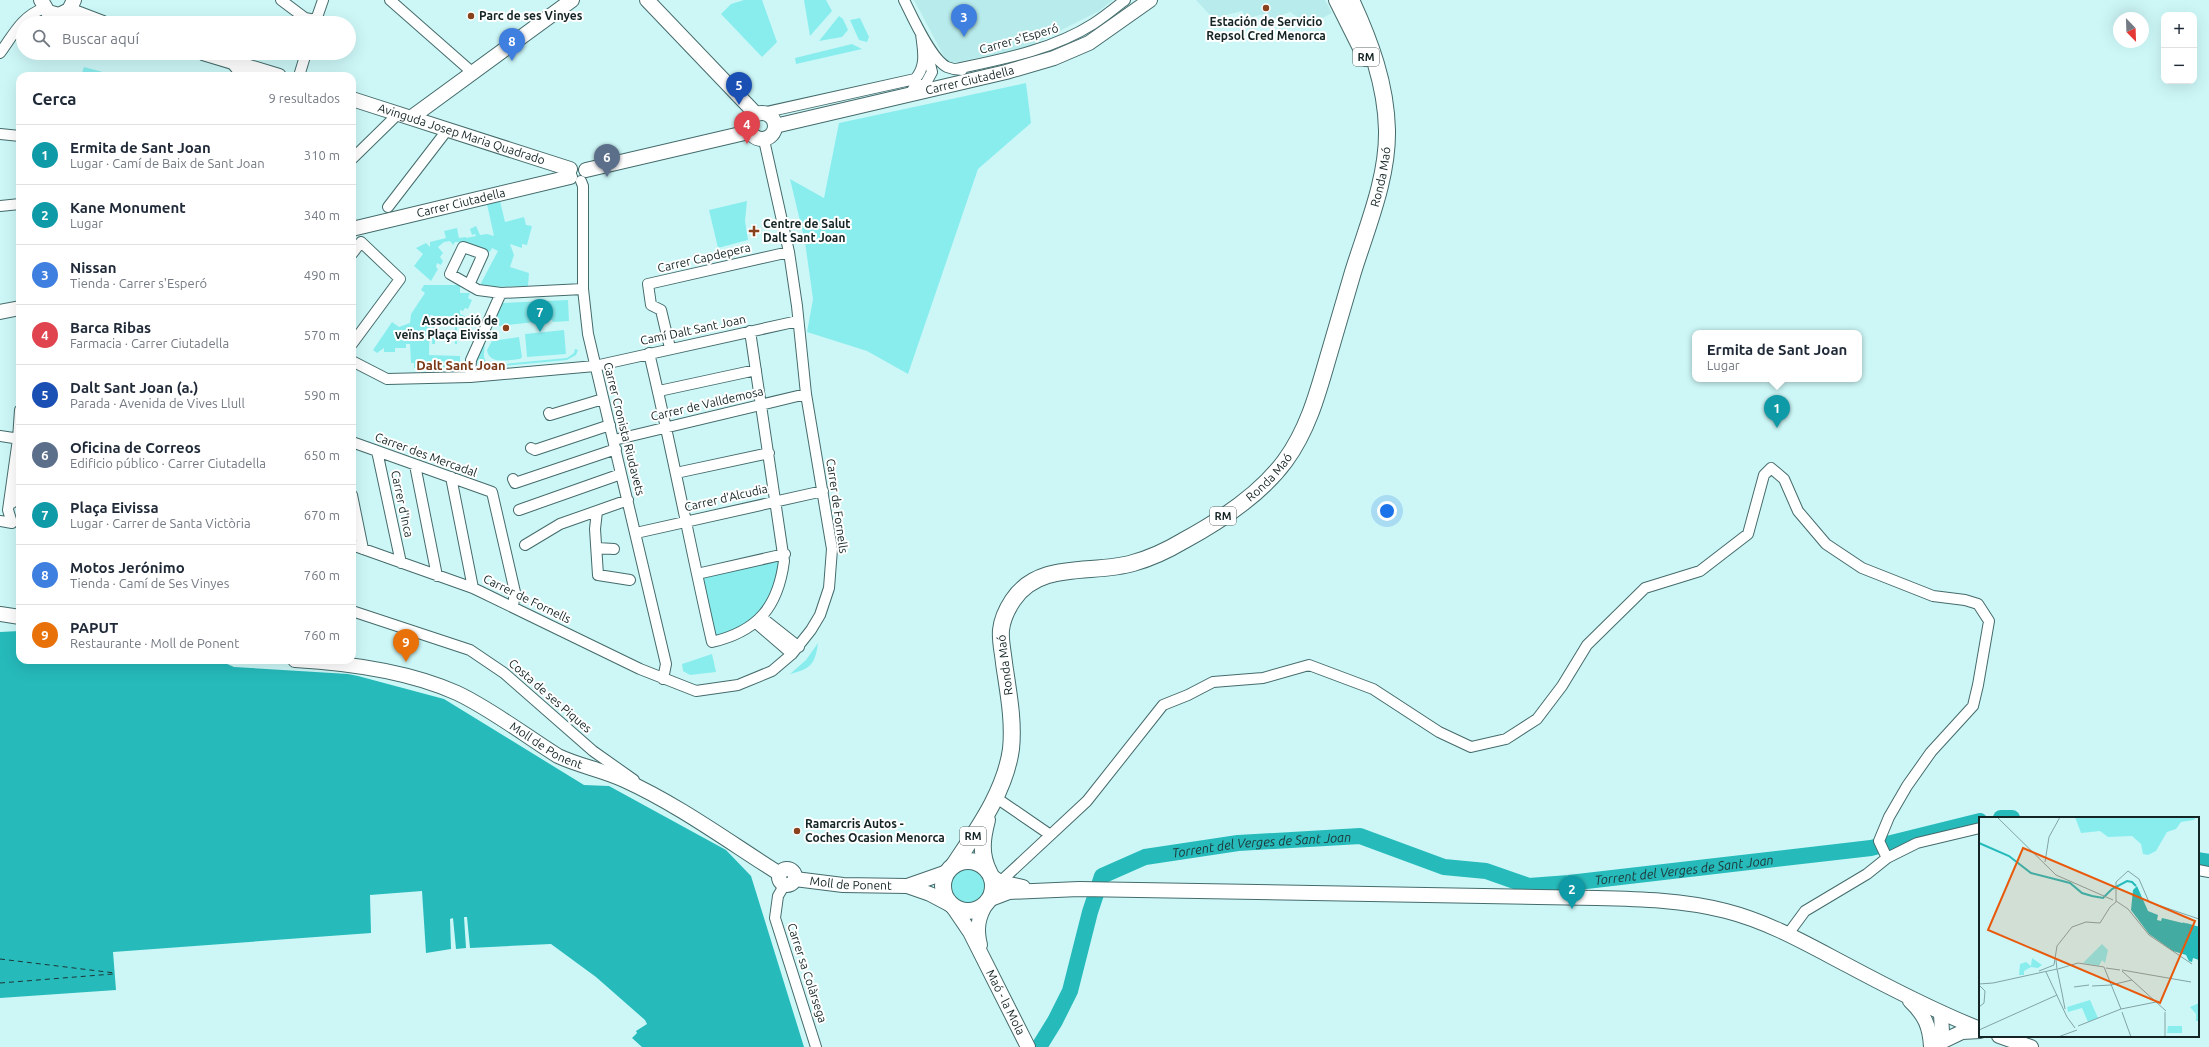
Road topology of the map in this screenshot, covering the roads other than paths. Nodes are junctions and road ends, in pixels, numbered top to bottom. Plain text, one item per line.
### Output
1 (281, 0) edge
2 (323, 0) edge
3 (390, 0) edge
4 (572, 0) edge
5 (647, 0) edge
6 (904, 0) edge
7 (1125, 0) edge
8 (1150, 0) edge
9 (1337, 0) edge
10 (1345, 0) edge
11 (1350, 0) edge
12 (43, 4) edge
13 (72, 5) edge
14 (28, 16) edge
15 (91, 16) edge
16 (302, 16) edge
17 (317, 16) edge
18 (16, 31) edge
19 (921, 34) junction
20 (0, 53) edge
21 (227, 60) edge
22 (304, 60) edge
23 (230, 61) junction
24 (956, 70) junction
25 (239, 72) edge
26 (266, 72) edge
27 (300, 72) edge
28 (473, 73) junction
29 (992, 75) junction
30 (1379, 76) junction
31 (356, 100) edge
32 (881, 101) junction
33 (398, 114) junction
34 (759, 114) junction
35 (412, 117) junction
36 (1386, 117) junction
37 (775, 126) junction
38 (448, 129) junction
39 (749, 132) junction
40 (0, 134) edge
41 (16, 136) edge
42 (764, 140) junction
43 (356, 155) edge
44 (577, 174) junction
45 (16, 204) edge
46 (0, 206) edge
47 (388, 207) dead end
48 (356, 228) edge
49 (356, 249) edge
50 (789, 252) junction
51 (469, 285) dead end
52 (583, 289) junction
53 (501, 293) junction
54 (16, 309) edge
55 (0, 312) edge
56 (798, 321) junction
57 (750, 331) junction
58 (356, 338) edge
59 (670, 348) junction
60 (650, 353) junction
61 (356, 363) edge
62 (595, 366) junction
63 (756, 370) junction
64 (470, 377) junction
65 (659, 392) junction
66 (806, 394) junction
67 (603, 399) junction
68 (762, 404) junction
69 (549, 413) dead end
70 (610, 426) junction
71 (667, 427) junction
72 (0, 436) edge
73 (16, 439) edge
74 (356, 443) edge
75 (615, 444) junction
76 (531, 448) dead end
77 (377, 451) junction
78 (16, 453) edge
79 (769, 453) junction
80 (415, 465) junction
81 (676, 473) junction
82 (622, 474) junction
83 (451, 478) junction
84 (513, 480) dead end
85 (823, 491) junction
86 (16, 492) edge
87 (628, 500) junction
88 (777, 500) junction
89 (4, 508) edge
90 (519, 510) dead end
91 (596, 511) junction
92 (356, 515) edge
93 (0, 520) edge
94 (685, 521) junction
95 (636, 533) junction
96 (526, 545) dead end
97 (356, 546) edge
98 (597, 548) junction
99 (363, 549) junction
100 (614, 549) dead end
101 (785, 554) junction
102 (401, 563) junction
103 (697, 574) junction
104 (437, 576) junction
105 (630, 580) dead end
106 (473, 588) junction
107 (513, 606) junction
108 (356, 613) edge
109 (0, 614) edge
110 (16, 616) edge
111 (758, 620) junction
112 (799, 647) junction
113 (792, 654) junction
114 (353, 664) edge
115 (663, 679) junction
116 (661, 799) junction
117 (993, 801) junction
118 (1979, 828) edge
119 (1049, 834) junction
120 (1883, 849) junction
121 (950, 869) junction
122 (2199, 870) edge
123 (2209, 872) edge
124 (993, 876) junction
125 (787, 879) junction
126 (907, 886) junction
127 (1047, 890) junction
128 (987, 902) junction
129 (951, 905) junction
130 (1788, 934) junction
131 (983, 957) junction
132 (1902, 994) junction
133 (1942, 1014) junction
134 (1979, 1030) edge
135 (1979, 1030) edge
136 (2002, 1037) edge
137 (1026, 1042) edge
138 (1935, 1043) edge
139 (816, 1047) edge
140 (2031, 1047) edge

1 - 16 street
2 - 17 street
3 - 28 street
4 - 28 street
5 - 34 street
6 - 19 street
7 - 24 street, Carrer s'Esperó
8 - 29 street, Carrer Ciutadella
9 - 36 main road, Ronda Maó / RM
10 - 30 main road, RM
11 - 30 main road, RM
12 - 13 street
12 - 14 street
13 - 15 street
18 - 20 street
19 - 24 street
19 - 32 street
19 - 34 street, Carrer Ciutadella
21 - 23 street
22 - 27 street
23 - 25 street
23 - 26 street
24 - 29 street
28 - 35 street
29 - 32 street, Carrer Ciutadella
30 - 36 main road, Ronda Maó / RM
31 - 33 street, Avinguda Josep Maria Quadrado
32 - 37 street, Carrer Ciutadella
33 - 35 street, Avinguda Josep Maria Quadrado
33 - 43 street
34 - 37 street
34 - 39 street
35 - 38 street, Avinguda Josep Maria Quadrado
36 - 117 main road, Ronda Maó / RM
37 - 42 street
38 - 44 street, Avinguda Josep Maria Quadrado
38 - 47 street
39 - 42 street
39 - 44 street, Carrer Ciutadella
40 - 41 street
42 - 50 street, Carrer de Fornells
44 - 48 street, Carrer Ciutadella
44 - 52 street, Carrer Cronista Riudavets
45 - 46 street
49 - 58 street
50 - 56 street, Carrer de Fornells
50 - 59 street, Carrer Capdepera
51 - 53 street
52 - 53 street
52 - 62 street, Carrer Cronista Riudavets
53 - 64 street
54 - 55 street
56 - 57 street, Camí Dalt Sant Joan
56 - 66 street, Carrer de Fornells
57 - 59 street, Camí Dalt Sant Joan
57 - 63 street
59 - 60 street, Camí Dalt Sant Joan
60 - 62 street, Camí Dalt Sant Joan
60 - 65 street
61 - 64 street, Camí Dalt Sant Joan
62 - 64 street, Camí Dalt Sant Joan
62 - 67 street, Carrer Cronista Riudavets
63 - 65 street
63 - 68 street
65 - 71 street
66 - 68 street, Carrer de Valldemosa
66 - 85 street, Carrer de Fornells
67 - 69 street
67 - 70 street, Carrer Cronista Riudavets
68 - 71 street, Carrer de Valldemosa
68 - 79 street
70 - 75 street, Carrer Cronista Riudavets
70 - 76 street
71 - 75 street, Carrer de Valldemosa
71 - 81 street
72 - 73 street
74 - 77 street, Carrer des Mercadal
75 - 82 street, Carrer Cronista Riudavets
75 - 84 street, Carrer de Valldemosa
77 - 80 street, Carrer des Mercadal
77 - 102 street, Carrer d'Inca
78 - 89 street
79 - 81 street
79 - 88 street
80 - 83 street, Carrer des Mercadal
80 - 104 street
81 - 94 street
82 - 87 street, Carrer Cronista Riudavets
82 - 90 street
83 - 106 street
83 - 107 street, Carrer des Mercadal
85 - 88 street, Carrer d'Alcudia
85 - 112 street, Carrer de Fornells
86 - 89 street
87 - 91 street
87 - 95 street, Carrer Cronista Riudavets
88 - 94 street, Carrer d'Alcudia
88 - 101 street
89 - 93 street
91 - 96 street
91 - 98 street
92 - 99 street
94 - 95 street, Carrer d'Alcudia
94 - 103 street
95 - 115 street, Carrer Cronista Riudavets
97 - 99 street, Carrer de Fornells
98 - 100 street
98 - 105 street
99 - 102 street, Carrer de Fornells
101 - 103 street
101 - 111 street
102 - 104 street, Carrer de Fornells
103 - 111 street
104 - 106 street, Carrer de Fornells
106 - 107 street, Carrer de Fornells
107 - 115 street, Carrer de Fornells
108 - 116 street, Costa de ses Piques
109 - 110 street
111 - 112 street
111 - 113 street
112 - 113 street, Carrer de Fornells
113 - 115 street, Carrer de Fornells
114 - 116 street, Moll de Ponent
116 - 125 street, Moll de Ponent
117 - 119 street
117 - 121 main road, Ronda Maó / RM
117 - 124 main road, Ronda Maó / RM
118 - 120 street
119 - 120 street
119 - 124 street
120 - 130 street
121 - 124 main road
121 - 126 street, Moll de Ponent
121 - 129 main road
122 - 123 street
124 - 127 street
124 - 128 main road
125 - 126 street, Moll de Ponent
125 - 139 street, Carrer sa Colàrsega
126 - 129 street, Moll de Ponent
127 - 128 street
127 - 130 street
128 - 129 main road
128 - 131 street, Maó - la Mola
129 - 131 street, Maó - la Mola
130 - 132 street
131 - 137 street, Maó - la Mola
132 - 133 street
132 - 138 street
133 - 134 street
133 - 138 street
135 - 138 street
136 - 140 street

